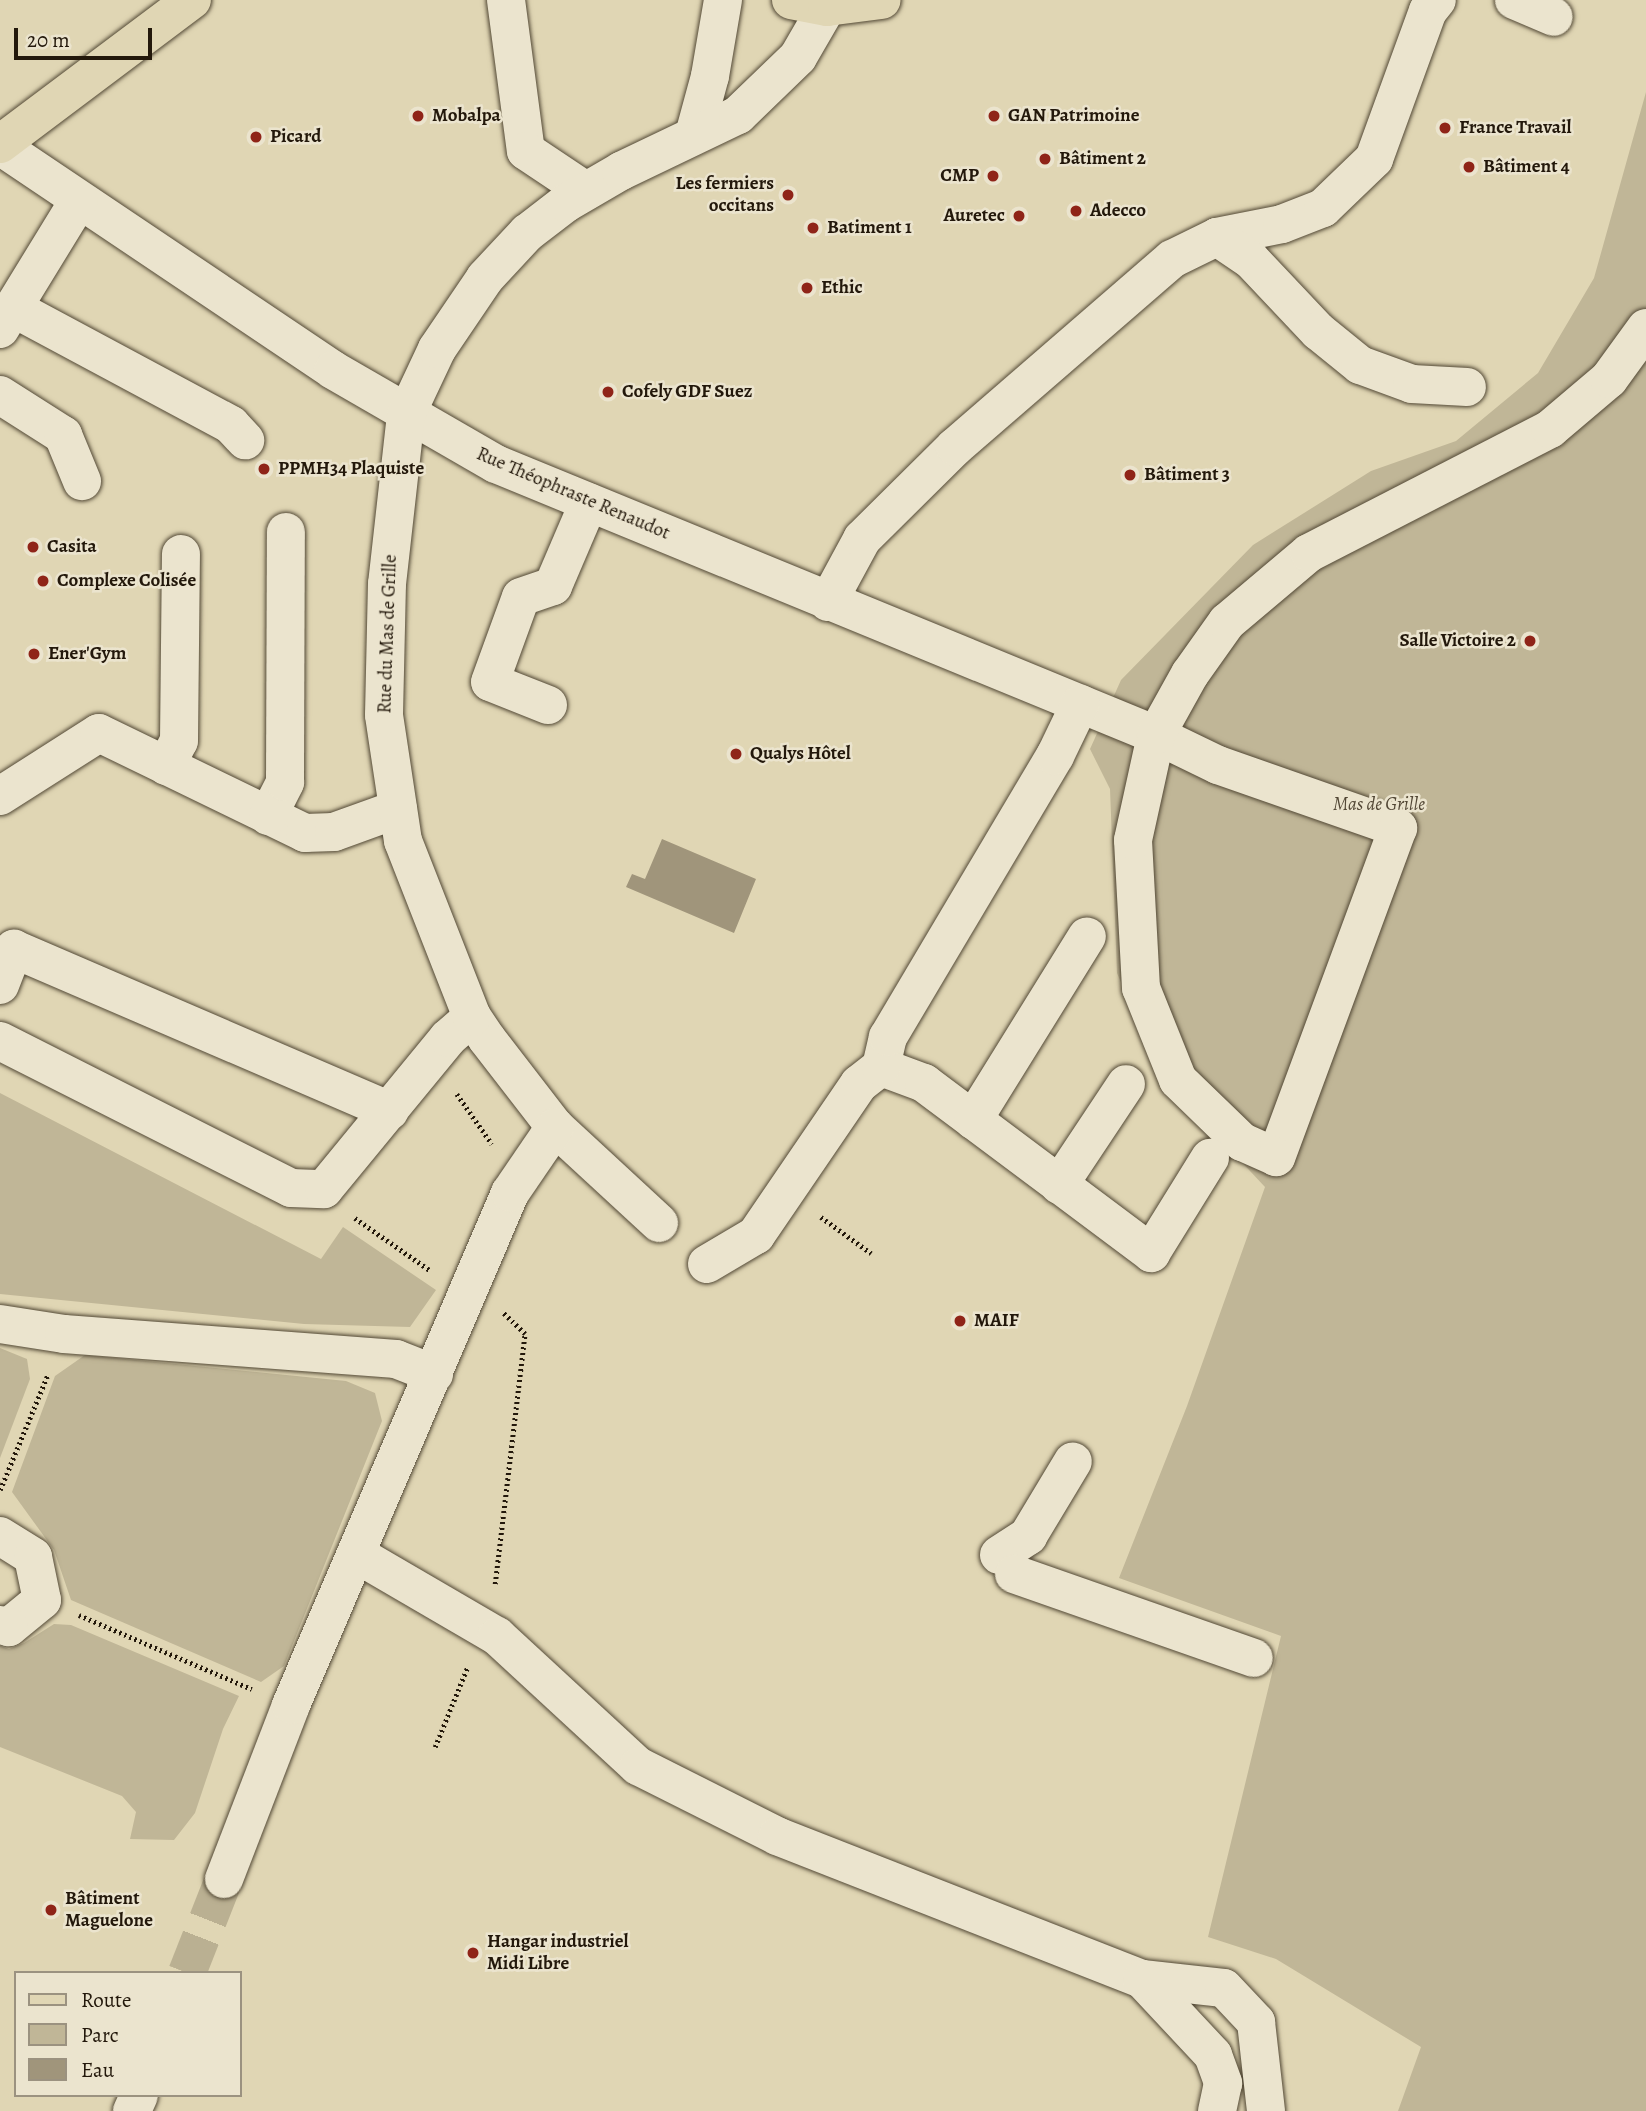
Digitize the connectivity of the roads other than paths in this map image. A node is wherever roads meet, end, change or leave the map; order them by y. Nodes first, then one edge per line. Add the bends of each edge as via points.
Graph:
1 (192, 0) edge
2 (506, 0) edge
3 (723, 0) edge
4 (882, 0) edge
5 (1437, 0) edge
6 (1514, 0) edge
7 (809, 4) edge
8 (1554, 17) dead end
9 (694, 135) junction
10 (0, 145) edge
11 (586, 191) junction
12 (79, 200) junction
13 (1217, 237) junction
14 (7, 319) edge
15 (1646, 328) edge
16 (1467, 387) dead end
17 (0, 395) edge
18 (406, 415) junction
19 (245, 440) dead end
20 (82, 481) dead end
21 (589, 502) junction
22 (286, 532) dead end
23 (181, 554) dead end
24 (828, 602) junction
25 (1080, 704) junction
26 (548, 705) dead end
27 (1156, 734) junction
28 (166, 766) junction
29 (0, 796) edge
30 (398, 810) junction
31 (268, 816) junction
32 (1087, 936) dead end
33 (0, 985) edge
34 (460, 1028) junction
35 (0, 1041) edge
36 (881, 1067) junction
37 (1126, 1084) dead end
38 (390, 1111) junction
39 (973, 1120) junction
40 (555, 1127) junction
41 (1210, 1158) dead end
42 (1059, 1185) junction
43 (659, 1223) dead end
44 (707, 1264) dead end
45 (0, 1324) edge
46 (434, 1374) junction
47 (1073, 1461) dead end
48 (0, 1536) edge
49 (356, 1554) junction
50 (0, 1625) edge
51 (1254, 1658) dead end
52 (224, 1879) tunnel mouth
53 (1142, 1979) junction
54 (1217, 2111) edge
55 (1266, 2111) edge

1 - 10 main road
2 - 11 street via 526,151
3 - 9 street
4 - 7 main road
5 - 13 street via 1428,11 1374,159 1322,208 1282,224
6 - 8 street
7 - 9 street, Rue du Mas de Grille via 798,57 738,115
9 - 11 street, Rue du Mas de Grille
10 - 12 street, Rue Théophraste Renaudot
11 - 18 street, Rue du Mas de Grille via 527,233 485,278 437,349
12 - 14 street
12 - 18 street, Rue Théophraste Renaudot
13 - 16 street via 1251,260 1318,331 1360,365 1412,384
13 - 24 street via 1172,259 955,447 862,539
14 - 19 street via 231,425
15 - 27 street via 1609,379 1550,429 1309,552 1227,622
17 - 20 street via 63,435
18 - 21 street, Rue Théophraste Renaudot via 496,464
18 - 30 street, Rue du Mas de Grille via 387,584 384,689
21 - 24 street, Rue Théophraste Renaudot
21 - 26 street via 553,586 521,597 490,682
22 - 31 street via 285,782
23 - 28 street via 179,741
24 - 25 street, Rue Théophraste Renaudot
25 - 27 street, Rue Théophraste Renaudot
25 - 36 street via 1055,756 888,1037
27 - 27 street, Rue Théophraste Renaudot via 1133,840 1141,988 1178,1080 1242,1142 1276,1157 1398,828 1218,765
28 - 29 street via 99,733
28 - 31 street
30 - 31 street via 334,832 305,833
30 - 34 street, Rue du Mas de Grille via 403,841
32 - 39 street
33 - 38 street via 14,949
34 - 38 street
34 - 40 street, Rue du Mas de Grille
35 - 38 street via 291,1188 324,1189
36 - 39 street via 924,1083
36 - 44 street via 859,1084 756,1235
37 - 42 street
39 - 42 street
40 - 43 street, Rue du Mas de Grille
40 - 46 street via 510,1193
41 - 42 street via 1151,1254
45 - 46 street via 64,1334 396,1359
46 - 49 street
47 - 51 street via 1007,1565
48 - 50 street via 33,1557 42,1600 9,1627
49 - 52 street
49 - 53 street via 483,1628 638,1766 777,1836
53 - 54 street via 1213,2055 1223,2082
53 - 55 street via 1224,1988 1256,2022

